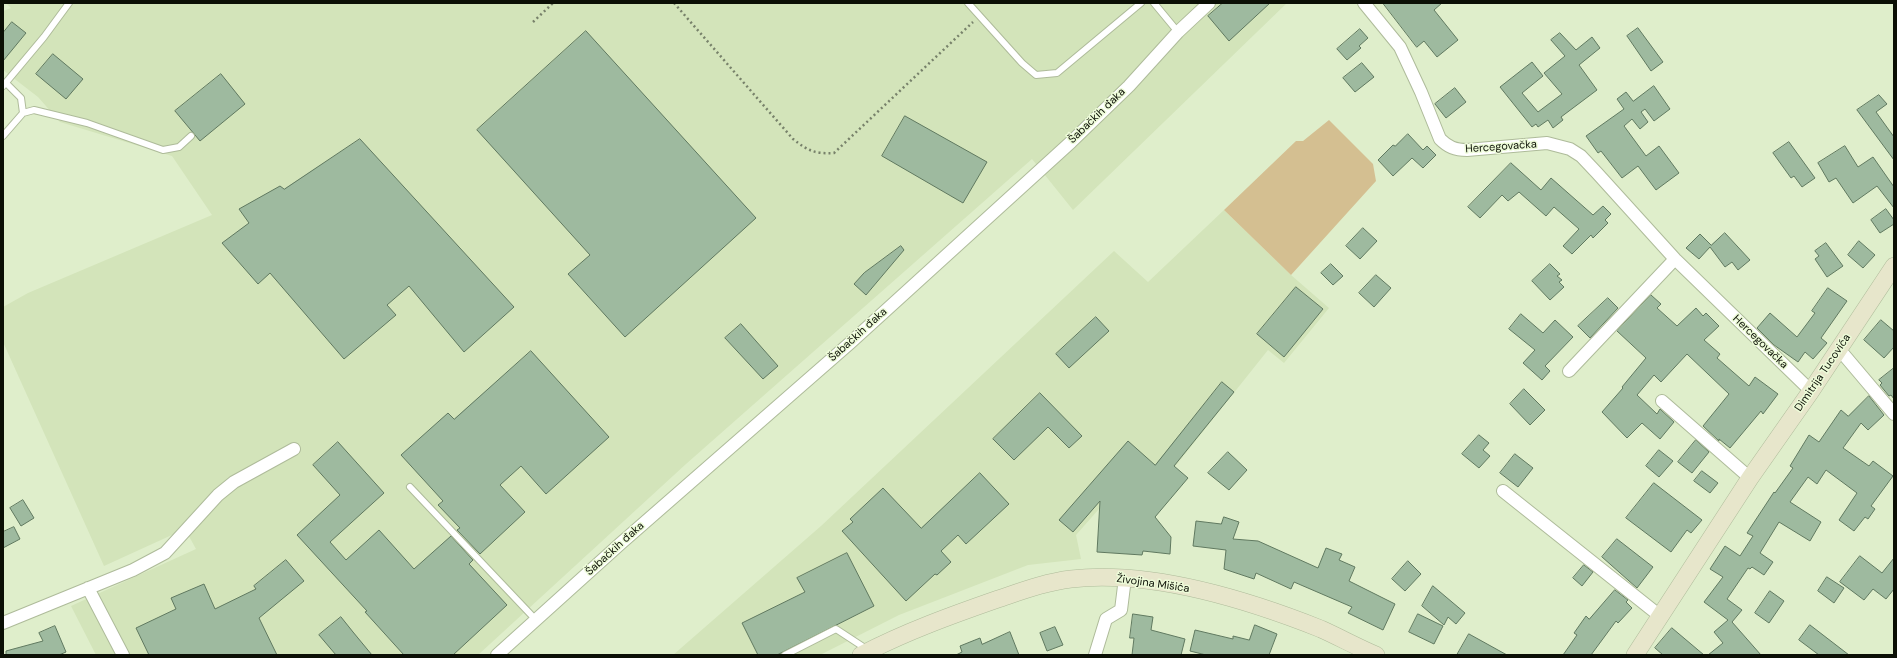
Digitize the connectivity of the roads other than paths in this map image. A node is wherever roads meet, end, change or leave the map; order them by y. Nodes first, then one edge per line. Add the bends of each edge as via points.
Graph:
1 (69, 3) edge
2 (968, 3) edge
3 (1141, 3) edge
4 (1154, 3) edge
5 (1209, 3) edge
6 (1364, 3) edge
7 (1178, 32) junction
8 (4, 84) edge
9 (23, 113) junction
10 (3, 136) edge
11 (191, 136) dead end
12 (1675, 259) junction
13 (1894, 266) edge
14 (1839, 349) junction
15 (1569, 370) dead end
16 (1811, 391) junction
17 (1662, 401) dead end
18 (1893, 408) edge
19 (294, 449) dead end
20 (1750, 478) junction
21 (410, 487) dead end
22 (1503, 491) dead end
23 (1125, 578) junction
24 (88, 588) junction
25 (1660, 616) junction
26 (536, 620) junction
27 (3, 623) edge
28 (865, 653) edge
29 (123, 655) edge
30 (497, 655) edge
31 (785, 655) edge
32 (1095, 655) edge
33 (1376, 655) edge
34 (1635, 655) edge

1 - 8 lane
2 - 3 lane via 1036,75 1056,73
4 - 7 lane
5 - 7 street, Šabačkih đaka
6 - 12 street, Hercegovačka via 1400,47 1440,139 1445,144 1455,150 1548,143 1570,149 1597,173
7 - 26 street, Šabačkih đaka via 1129,86 1071,142 850,343
8 - 9 lane via 21,98
9 - 10 lane
9 - 11 lane via 34,110 87,124 163,150 179,147
12 - 15 street
12 - 16 street, Hercegovačka
13 - 14 main road, Dimitrija Tucovića
14 - 16 main road, Dimitrija Tucovića
14 - 18 street
16 - 20 main road, Dimitrija Tucovića
17 - 20 street
19 - 24 street via 234,482 218,495 165,553 133,570
20 - 25 main road, Dimitrija Tucovića
21 - 26 lane
22 - 25 street
23 - 28 main road, Živojina Mišića via 1070,579 1036,587 950,615
23 - 32 street via 1120,610 1106,619
23 - 33 main road, Živojina Mišića via 1232,599 1322,630
24 - 27 street
24 - 29 street
25 - 34 main road, Dimitrija Tucovića
26 - 30 street, Šabačkih đaka
28 - 31 lane via 836,629

